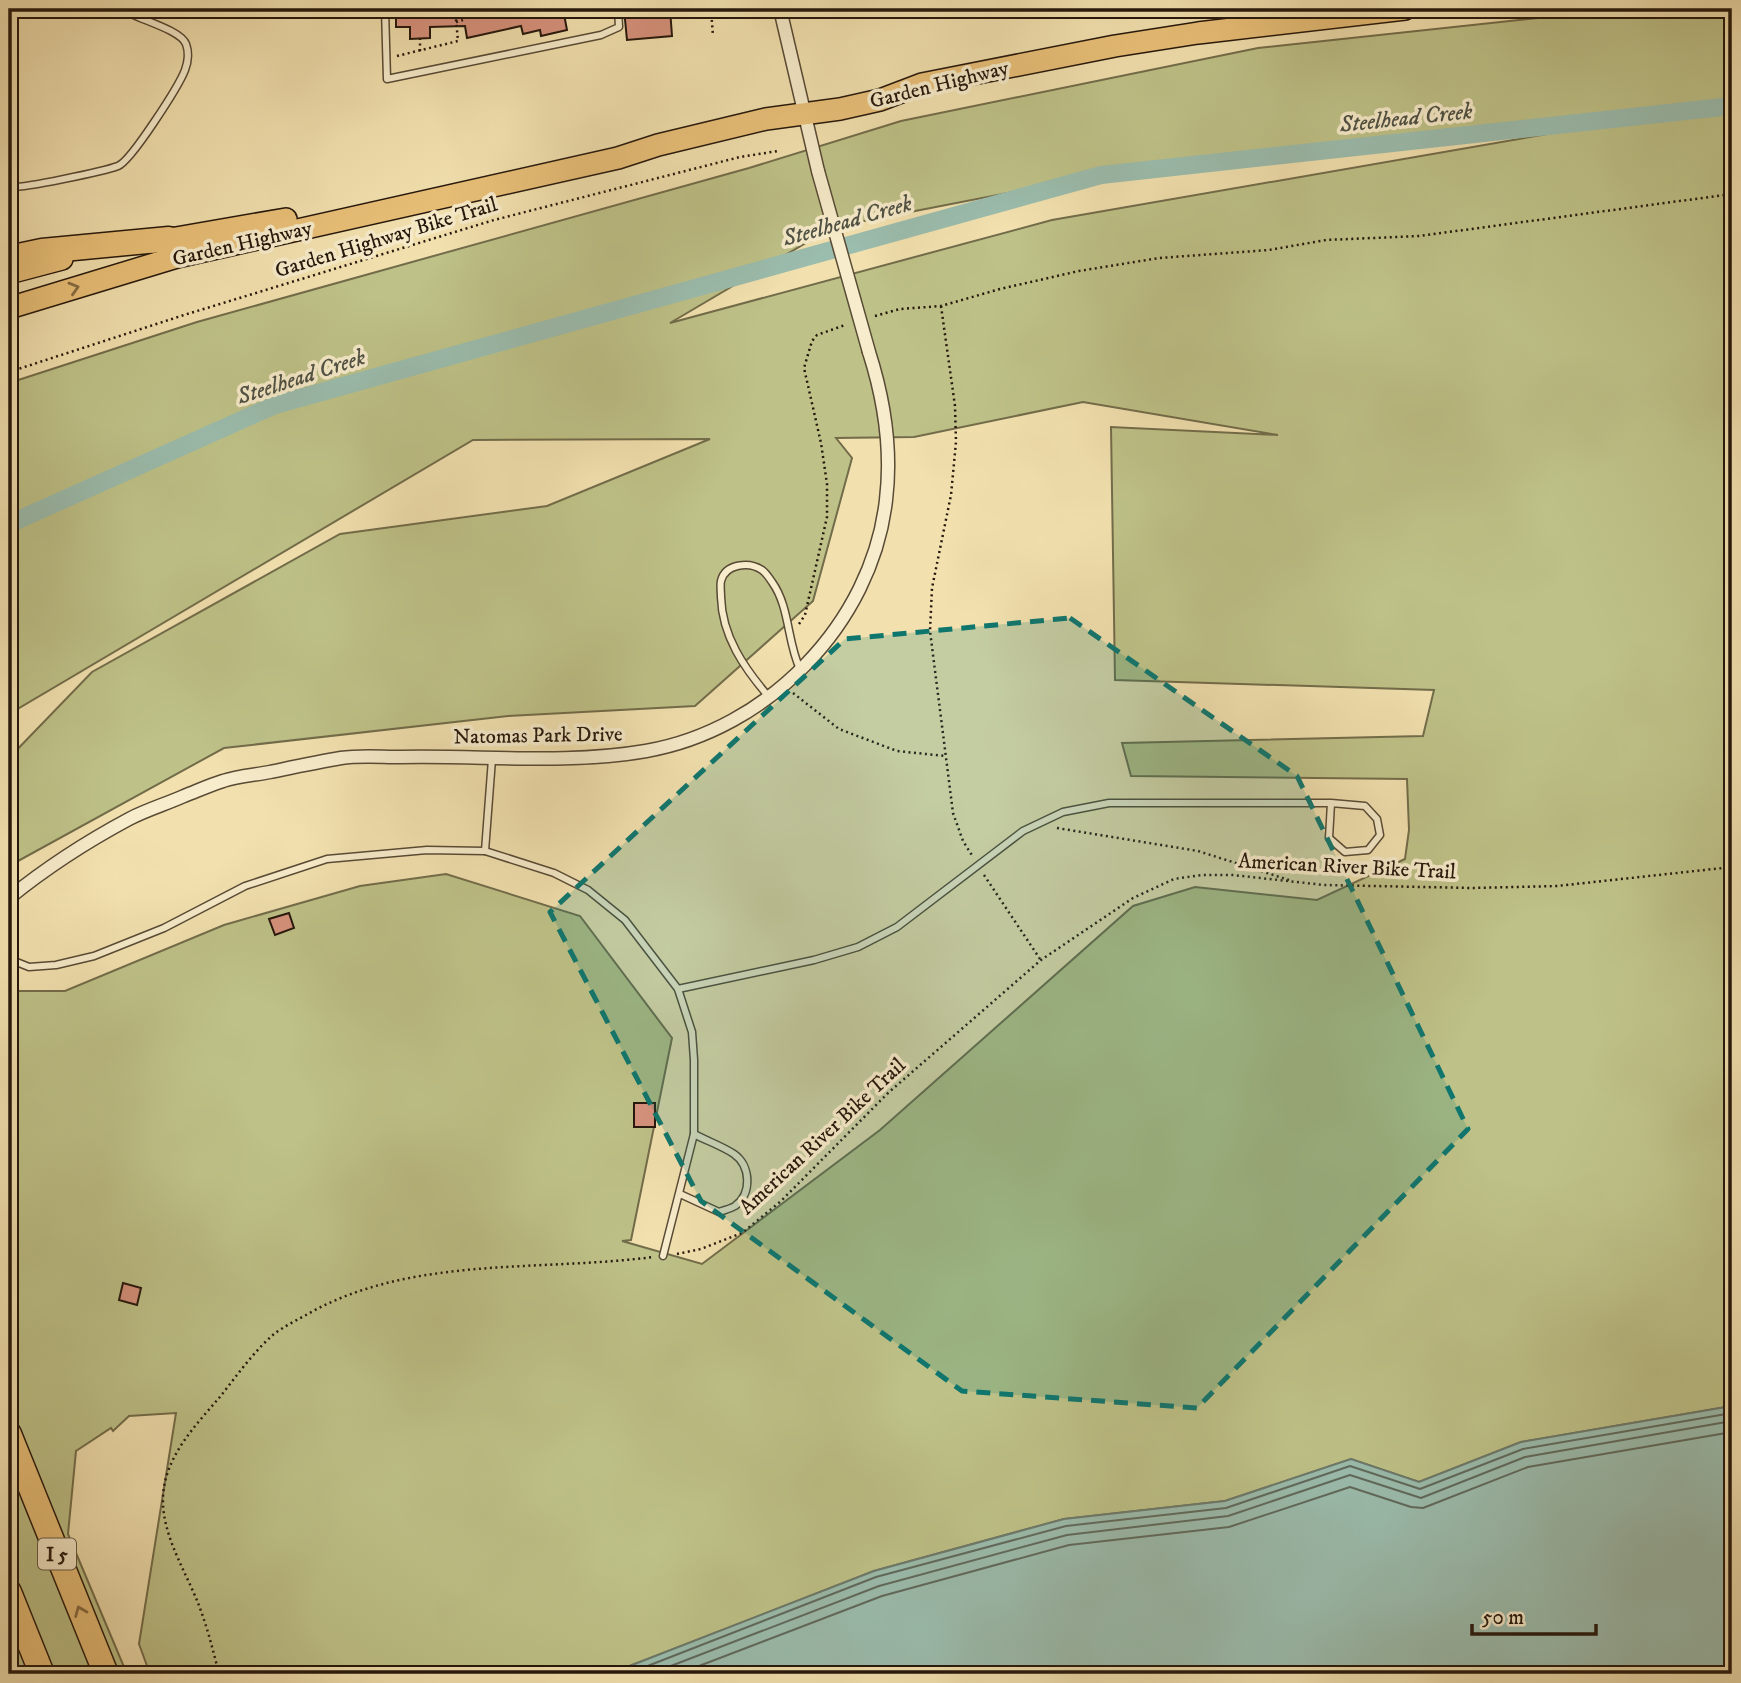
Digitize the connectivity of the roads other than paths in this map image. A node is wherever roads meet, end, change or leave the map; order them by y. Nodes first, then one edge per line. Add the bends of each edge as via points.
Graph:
1 (122, 9) edge
2 (386, 9) edge
3 (618, 9) edge
4 (780, 9) edge
5 (1405, 9) edge
6 (805, 114) junction
7 (9, 187) edge
8 (479, 189) junction
9 (169, 239) junction
10 (9, 258) edge
11 (9, 273) edge
12 (9, 308) edge
13 (801, 670) junction
14 (771, 698) junction
15 (492, 757) junction
16 (1331, 803) junction
17 (485, 851) junction
18 (9, 898) edge
19 (9, 959) edge
20 (678, 989) junction
21 (694, 1134) junction
22 (680, 1194) junction
23 (663, 1256) road end
24 (9, 1434) edge
25 (9, 1592) edge
26 (42, 1674) edge
27 (106, 1674) edge

1 - 7 lane via 186,42 184,71 141,141 121,165
2 - 3 lane via 387,79 601,35 619,27
4 - 6 street, Natomas Park Drive
5 - 6 main road, Garden Highway via 1115,46 922,84 880,100
6 - 8 main road, Garden Highway via 766,119
6 - 13 street, Natomas Park Drive, bridge via 879,384 888,463 878,540 863,581 839,625
8 - 9 main road, Garden Highway
12 -> 8 main road, Garden Highway via 177,257
9 - 10 highway
9 - 11 main road, Garden Highway
13 - 14 street, Natomas Park Drive
13 - 14 lane via 774,584 761,569 743,564 730,569 721,580 729,637 749,673
14 - 15 street, Natomas Park Drive via 732,722 647,751
15 - 17 lane
15 - 18 street, Natomas Park Drive via 343,758 223,781 131,818 46,868
16 - 16 lane via 1365,806 1377,819 1380,835 1368,850 1345,852 1329,838
16 - 20 lane via 1109,803 1063,812 1023,831 897,927 858,947
17 - 19 lane via 426,850 327,859 245,886 164,928 94,956 29,967
17 - 20 lane via 554,873 588,890 625,920
20 - 21 lane via 692,1031
21 - 22 lane
21 - 22 lane via 743,1162 748,1177 745,1195 719,1212
22 - 23 lane
27 -> 24 highway, I 5
25 - 26 highway

